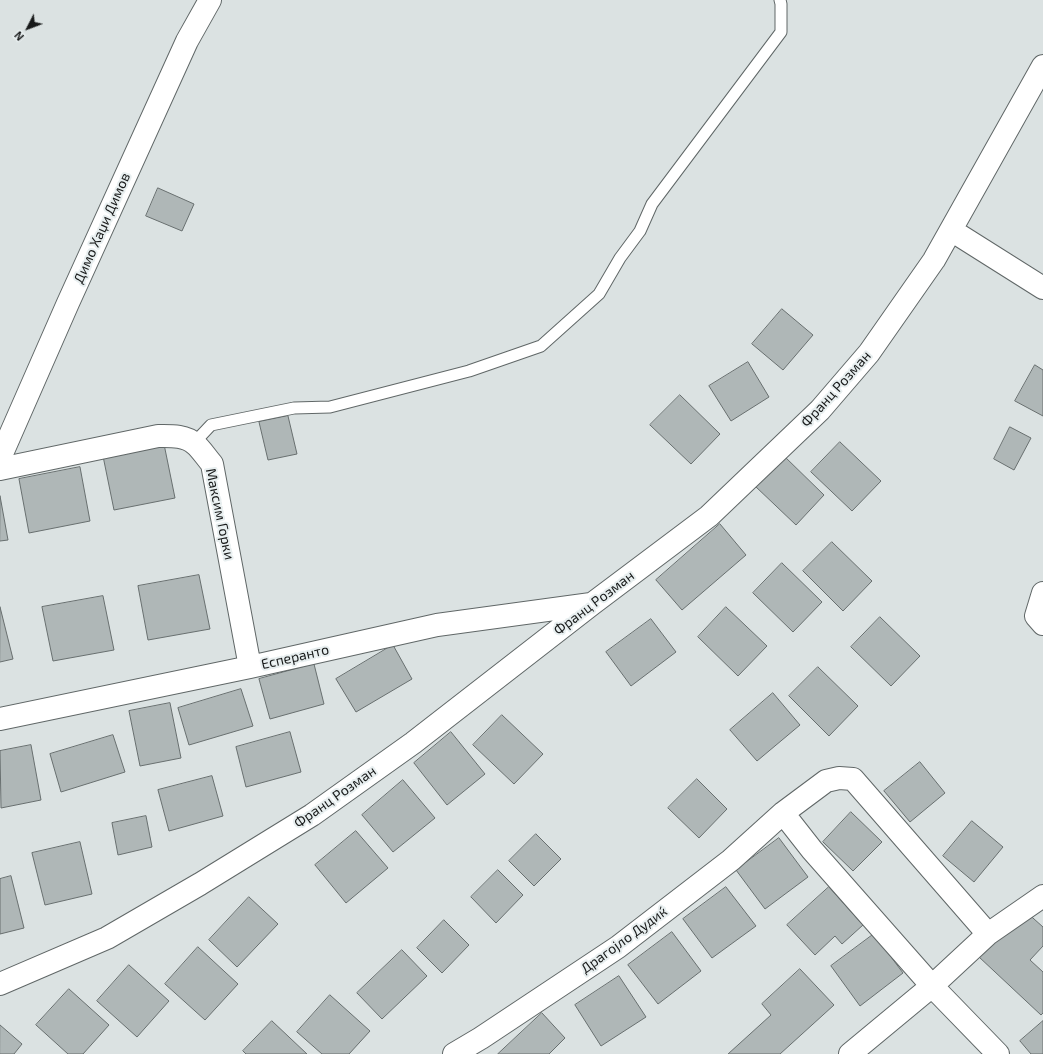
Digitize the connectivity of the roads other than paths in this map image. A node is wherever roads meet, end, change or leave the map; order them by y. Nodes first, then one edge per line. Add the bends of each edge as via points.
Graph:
1 (210, 0) edge
2 (780, 0) edge
3 (1043, 66) edge
4 (1036, 96) edge
5 (951, 230) junction
6 (1043, 288) edge
7 (194, 443) junction
8 (0, 458) edge
9 (0, 469) edge
10 (1043, 593) edge
11 (592, 604) junction
12 (1040, 620) edge
13 (250, 667) junction
14 (0, 719) edge
15 (784, 813) junction
16 (1043, 896) edge
17 (988, 934) junction
18 (0, 984) edge
19 (932, 986) junction
20 (454, 1054) edge
21 (850, 1054) edge
22 (998, 1054) edge

1 - 8 street, Димо Хаџи Димов via 187,41
2 - 7 lane via 780,32 652,204 640,231 620,258 599,294 541,346 468,371 330,407 294,408 211,425
3 - 4 street, Франц Розман
4 - 5 street, Франц Розман
5 - 6 street
5 - 11 street, Франц Розман via 934,260 870,353 820,410 709,516
7 - 9 street via 172,436 158,436
7 - 13 street, Максим Горки via 212,464
10 - 12 street
11 - 13 street, Есперанто via 437,625
11 - 18 street, Франц Розман via 413,743 312,815 107,938
13 - 14 street, Есперанто
15 - 17 street, Драгојло Дудиќ via 826,781 839,778 853,779
15 - 19 street via 812,850
15 - 20 street, Драгојло Дудиќ via 731,860 618,947
16 - 17 street
17 - 19 street
19 - 21 street
19 - 22 street

